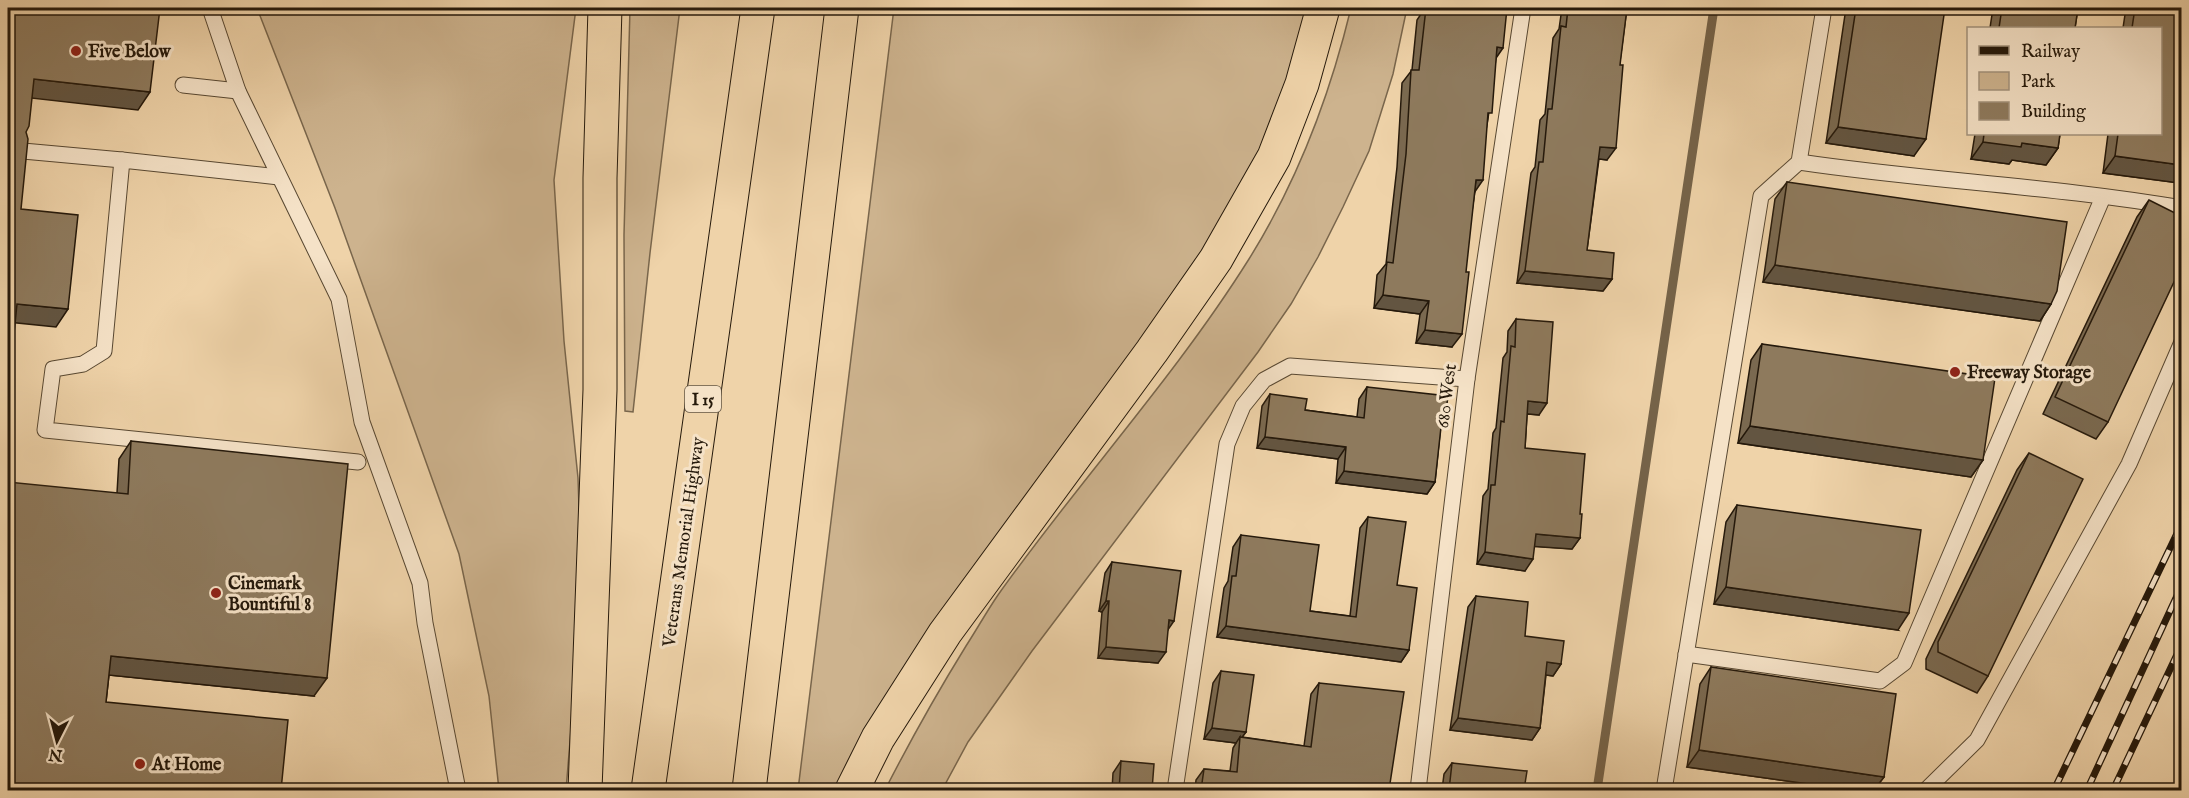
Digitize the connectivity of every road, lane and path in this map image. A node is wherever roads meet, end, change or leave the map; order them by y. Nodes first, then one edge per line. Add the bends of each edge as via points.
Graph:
1 (210, 8) edge
2 (605, 8) edge
3 (758, 8) edge
4 (842, 8) edge
5 (1323, 8) edge
6 (1523, 8) edge
7 (1824, 8) edge
8 (183, 86) dead end
9 (238, 91) junction
10 (23, 151) edge
11 (122, 160) junction
12 (1799, 162) junction
13 (279, 177) junction
14 (2103, 197) junction
15 (2181, 208) edge
16 (2181, 342) edge
17 (1467, 379) junction
18 (358, 462) dead end
19 (1686, 654) junction
20 (458, 790) edge
21 (585, 790) edge
22 (648, 790) edge
23 (749, 790) edge
24 (852, 790) edge
25 (1175, 790) edge
26 (1418, 790) edge
27 (1664, 790) edge
28 (1926, 790) edge

1 - 9 lane
2 - 21 highway via 600,390
3 - 22 highway, Veterans Memorial Highway / I 15
4 - 23 highway
5 - 24 highway via 1302,84 1274,157 1216,259 945,633 878,738
6 - 17 lane, 680 West
7 - 12 lane
8 - 9 lane
9 - 13 lane
10 - 11 lane
11 - 13 lane
11 - 18 lane via 104,351 83,364 53,369 45,430
12 - 14 lane
12 - 19 lane via 1761,196
13 - 20 lane via 339,300 362,422 420,583
14 - 15 lane
14 - 19 lane via 1904,663 1880,681
16 - 28 lane via 2129,464 1977,740
17 - 25 lane via 1290,366 1264,380 1243,406 1227,444
17 - 26 lane, 680 West
19 - 27 lane

